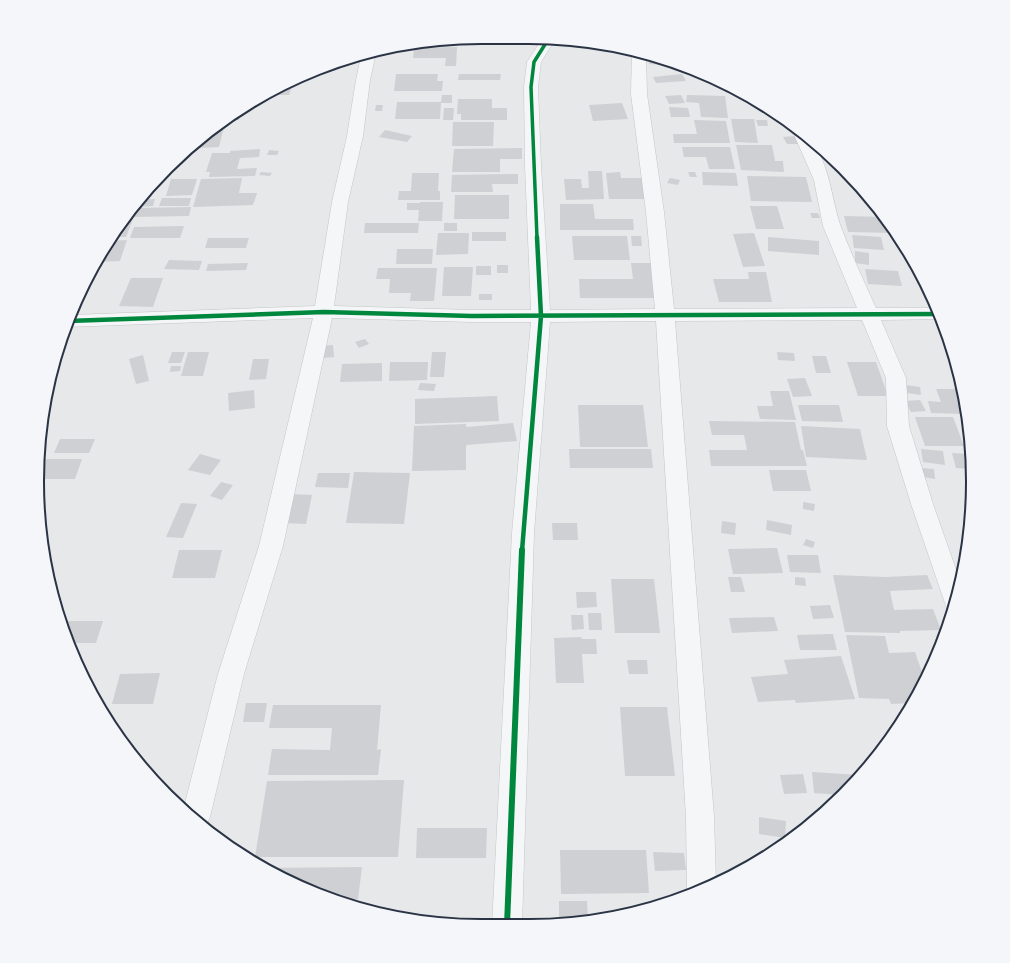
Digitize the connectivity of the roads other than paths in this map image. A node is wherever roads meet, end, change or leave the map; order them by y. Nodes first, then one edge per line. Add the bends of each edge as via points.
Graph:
1 (545, 45) edge
2 (639, 58) edge
3 (368, 59) edge
4 (806, 143) edge
5 (324, 312) junction
6 (665, 314) junction
7 (868, 314) junction
8 (933, 314) edge
9 (541, 316) junction
10 (74, 322) edge
11 (952, 591) edge
12 (197, 813) edge
13 (702, 883) edge
14 (507, 919) edge

1 - 9 street via 534,62 531,87
2 - 6 street via 639,94
3 - 5 street via 355,136 340,202
4 - 7 street via 822,180 832,226
5 - 9 street
5 - 10 street
5 - 12 street via 271,546 231,674
6 - 7 street
6 - 9 street
6 - 13 street via 700,817
7 - 8 street
7 - 11 street via 896,378 898,426
9 - 14 street via 523,533

